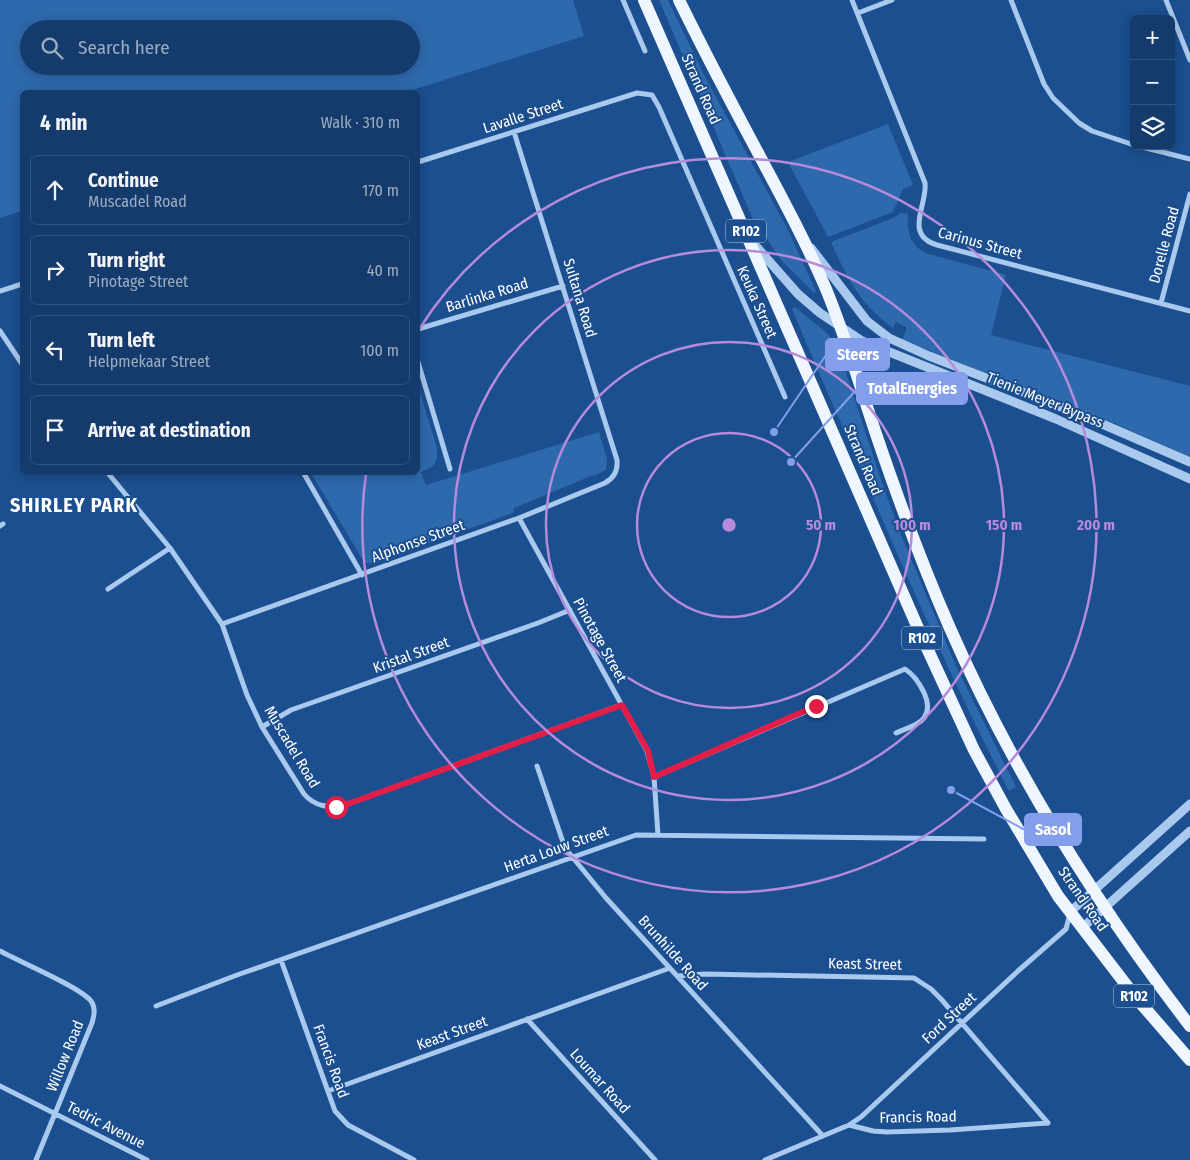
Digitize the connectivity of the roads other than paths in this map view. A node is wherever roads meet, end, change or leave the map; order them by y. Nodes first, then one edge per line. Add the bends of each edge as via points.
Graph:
1 (623, 0) edge
2 (644, 0) edge
3 (679, 0) edge
4 (852, 0) edge
5 (892, 0) edge
6 (1011, 0) edge
7 (1166, 0) edge
8 (858, 13) junction
9 (645, 51) dead end
10 (1190, 60) edge
11 (637, 93) joint
12 (514, 132) junction
13 (1130, 144) edge
14 (1154, 150) edge
15 (1190, 159) edge
16 (420, 161) edge
17 (1190, 194) edge
18 (804, 238) junction
19 (750, 240) junction
20 (20, 285) edge
21 (563, 286) junction
22 (0, 291) edge
23 (1161, 303) junction
24 (1190, 311) edge
25 (420, 328) edge
26 (841, 328) junction
27 (0, 331) edge
28 (20, 361) edge
29 (420, 369) edge
30 (785, 397) dead end
31 (1190, 462) edge
32 (450, 469) dead end
33 (616, 471) joint
34 (109, 475) edge
35 (305, 475) edge
36 (1190, 479) edge
37 (519, 518) junction
38 (170, 548) junction
39 (362, 575) junction
40 (108, 589) dead end
41 (570, 610) junction
42 (222, 624) junction
43 (622, 705) junction
44 (262, 727) junction
45 (896, 733) dead end
46 (537, 766) dead end
47 (654, 777) junction
48 (1190, 804) edge
49 (1190, 831) edge
50 (658, 835) junction
51 (984, 840) dead end
52 (572, 857) junction
53 (1093, 890) junction
54 (1104, 908) junction
55 (1070, 912) junction
56 (1082, 928) junction
57 (1066, 929) junction
58 (0, 951) edge
59 (281, 960) junction
60 (670, 968) junction
61 (678, 976) junction
62 (156, 1006) dead end
63 (527, 1019) junction
64 (962, 1023) junction
65 (1190, 1026) edge
66 (1190, 1060) edge
67 (0, 1086) edge
68 (328, 1091) junction
69 (55, 1114) junction
70 (1048, 1123) joint
71 (849, 1125) junction
72 (823, 1136) junction
73 (36, 1160) edge
74 (147, 1160) edge
75 (414, 1160) edge
76 (655, 1160) edge
77 (765, 1160) edge

1 - 9 street
2 - 19 main road, Strand Road / R102
3 - 18 main road, Strand Road / R102
4 - 8 street, Carinus Street
5 - 8 street
6 - 13 street via 1044,84 1053,98 1078,123
7 - 10 street
8 - 23 street, Carinus Street via 925,182 918,224 925,239 936,245
11 - 12 street, Lavalle Street
11 - 30 street, Keuka Street via 647,93 655,98
12 - 16 street, Lavalle Street
12 - 21 street, Sultana Road
14 - 15 street
17 - 23 street, Dorelle Road
18 - 26 main road, Strand Road / R102
18 - 31 street, Tienie Meyer Bypass via 862,315 889,338 1076,412
19 - 26 street, Tienie Meyer Bypass via 798,294
19 - 55 main road, Strand Road / R102 via 955,712 1006,810
20 - 22 street
21 - 25 street, Barlinka Road
21 - 33 street, Sultana Road via 617,460
23 - 24 street, Carinus Street
26 - 36 street, Tienie Meyer Bypass via 862,341 1056,418
26 - 53 main road, Strand Road / R102 via 881,449 948,624 1031,791
27 - 28 street
29 - 32 street
33 - 37 street, Alphonse Street via 610,480
34 - 38 street, Muscadel Road
35 - 39 street
37 - 39 street, Alphonse Street
37 - 41 street, Pinotage Street
38 - 40 street
38 - 42 street, Muscadel Road
39 - 42 street, Alphonse Street
41 - 43 street, Pinotage Street
41 - 44 street, Kristal Street via 291,710
42 - 44 street, Muscadel Road via 247,696
43 - 44 street, Muscadel Road via 336,807 309,800
43 - 47 street, Pinotage Street via 648,751
45 - 47 street via 920,722 926,713 927,704 922,690 905,669
46 - 52 street, Brunhilde Road via 565,848
47 - 50 street, Pinotage Street
48 - 53 street
49 - 54 street
50 - 51 street, Herta Louw Street
50 - 52 street, Herta Louw Street via 636,835
52 - 59 street, Herta Louw Street
52 - 60 street, Brunhilde Road
53 - 54 main road, Strand Road / R102
53 - 55 street
54 - 56 street
54 - 65 main road, Strand Road / R102
55 - 56 main road, Strand Road / R102
55 - 57 street
56 - 57 street
56 - 66 main road, Strand Road / R102
57 - 64 street, Ford Street
58 - 69 street, Willow Road via 74,988 94,1007 92,1024
59 - 62 street, Herta Louw Street
59 - 68 street, Francis Road
60 - 61 street, Brunhilde Road
60 - 63 street, Keast Street
61 - 64 street, Keast Street via 914,978 931,989
61 - 72 street, Brunhilde Road
63 - 68 street, Keast Street
63 - 76 street, Loumar Road
64 - 70 street, Keast Street
64 - 71 street, Ford Street via 875,1105
67 - 69 street, Tedric Avenue
68 - 75 street, Francis Road via 335,1111 348,1125
69 - 73 street, Willow Road
69 - 74 street, Tedric Avenue
70 - 71 street, Francis Road via 887,1132
71 - 72 street
72 - 77 street

